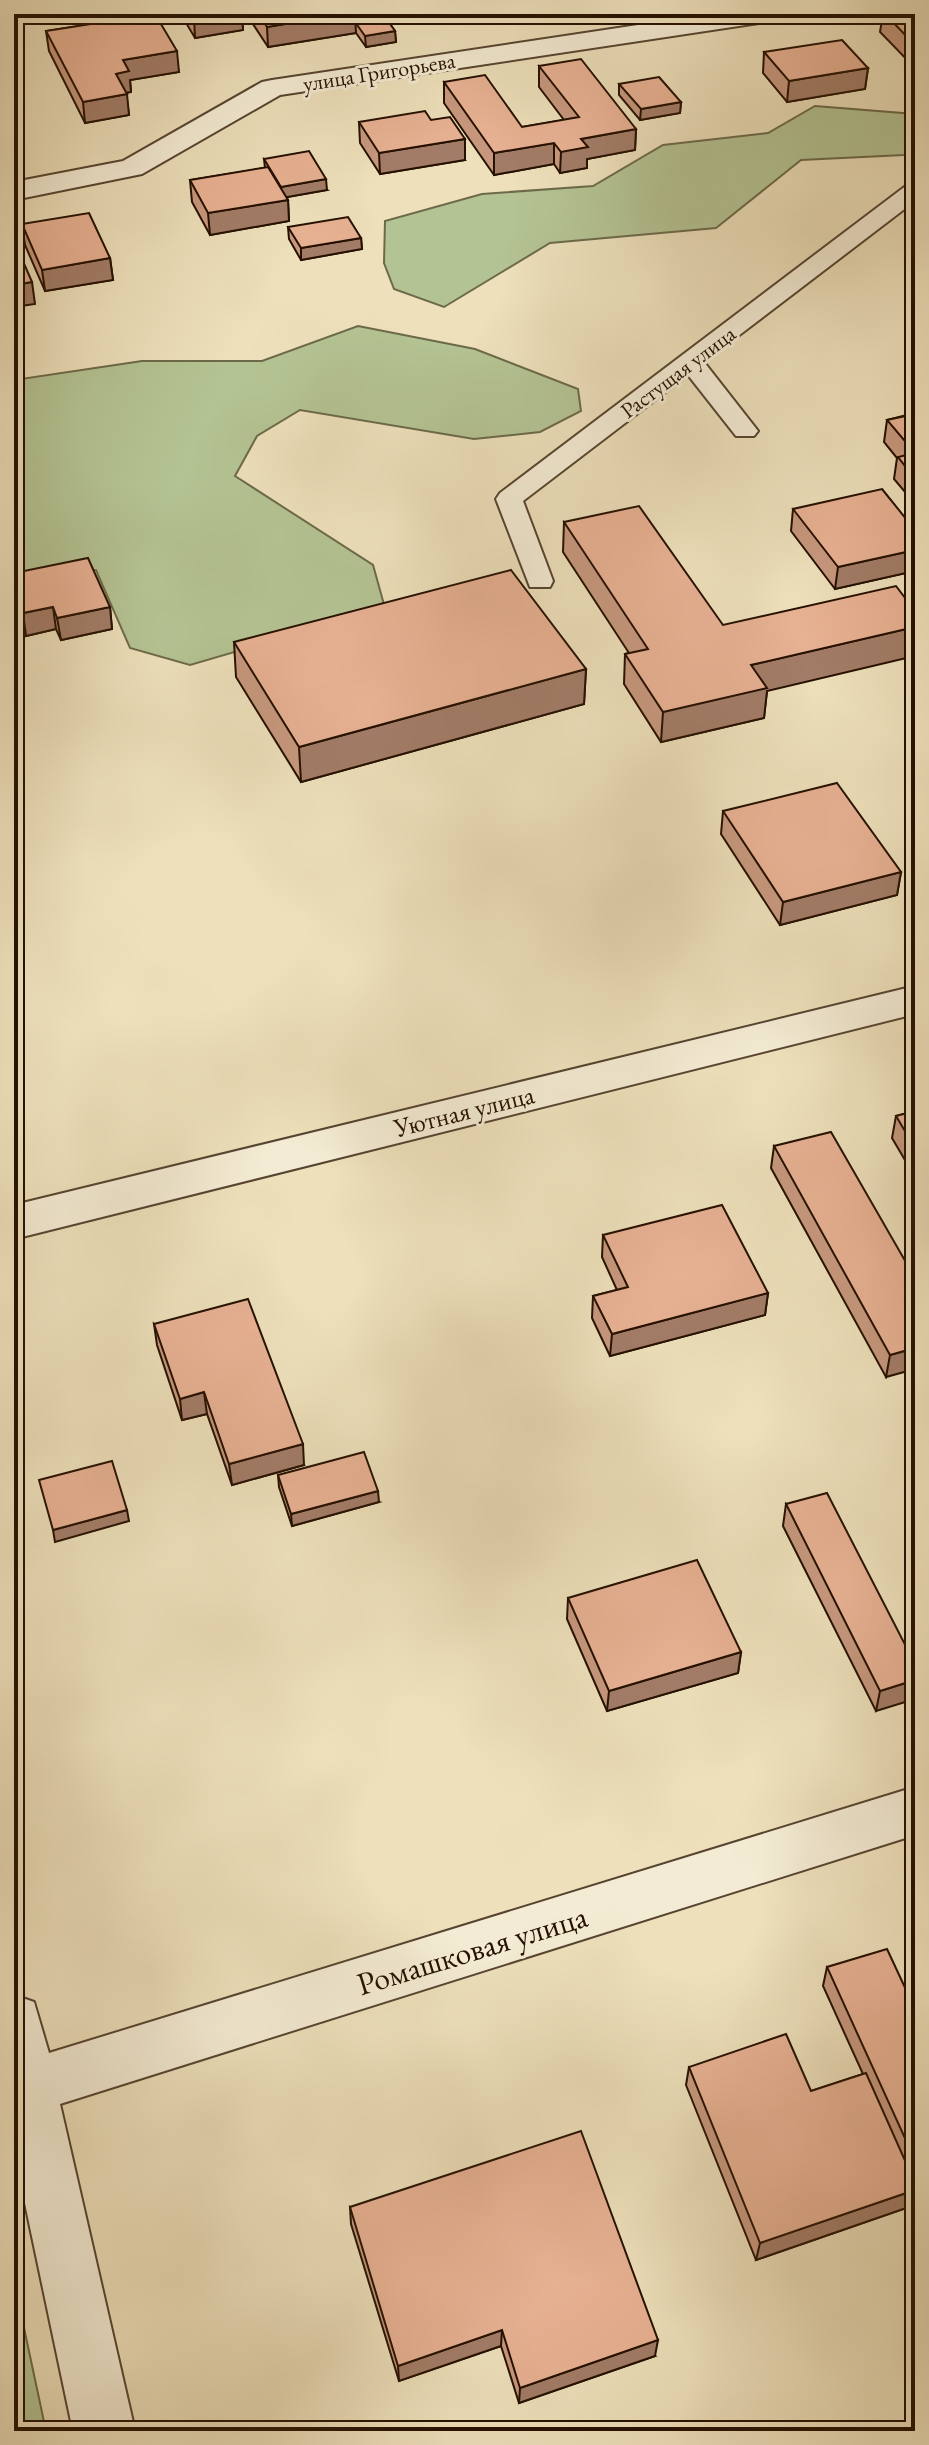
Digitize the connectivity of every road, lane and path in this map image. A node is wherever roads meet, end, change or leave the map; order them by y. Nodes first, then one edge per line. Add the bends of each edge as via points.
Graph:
1 (765, 14) edge
2 (915, 190) edge
3 (14, 191) edge
4 (690, 361) junction
5 (745, 431) dead end
6 (540, 581) dead end
7 (915, 1000) edge
8 (14, 1222) edge
9 (915, 1811) edge
10 (14, 2021) edge
11 (28, 2087) junction
12 (104, 2431) edge

1 - 3 street, улица Григорьева via 272,88 132,168
2 - 4 lane, Растущая улица
4 - 5 lane
4 - 6 lane, Растущая улица via 509,499
7 - 8 street, Уютная улица
9 - 11 street, Ромашковая улица
10 - 11 street
11 - 12 street

